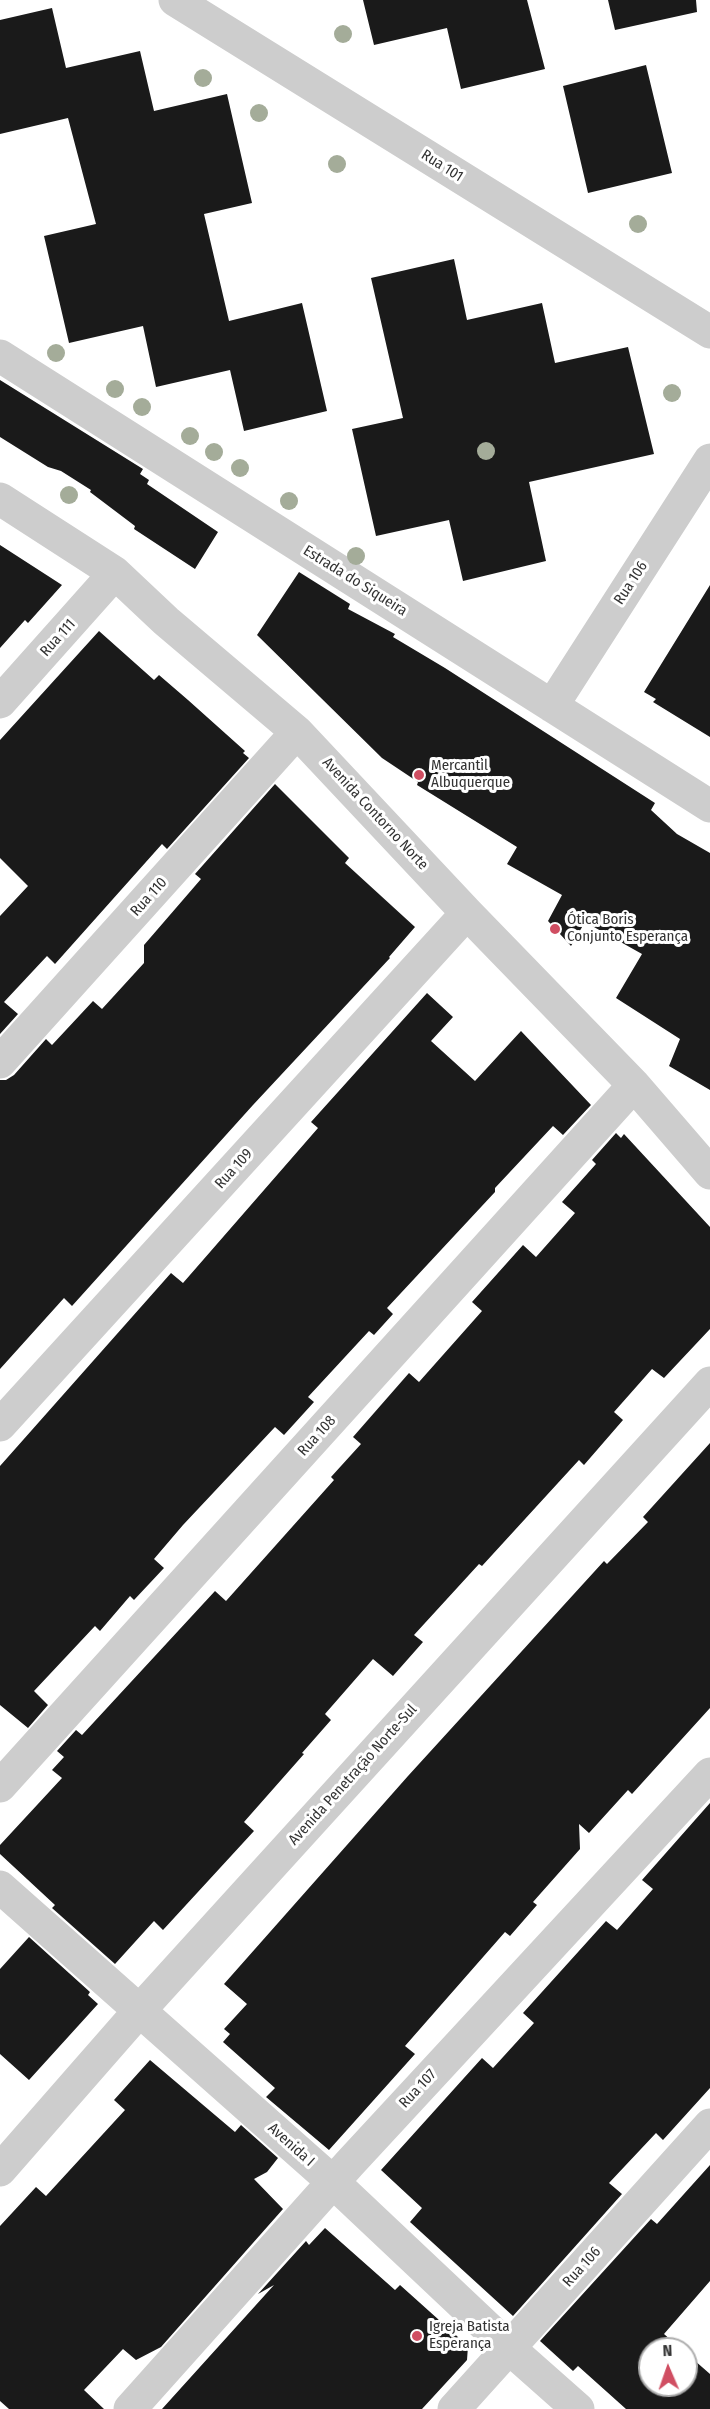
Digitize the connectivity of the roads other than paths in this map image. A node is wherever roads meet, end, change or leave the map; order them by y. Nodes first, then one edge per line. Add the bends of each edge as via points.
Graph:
1 (175, 0) edge
2 (710, 332) edge
3 (0, 356) edge
4 (710, 460) edge
5 (0, 499) edge
6 (116, 573) junction
7 (0, 702) edge
8 (552, 706) junction
9 (297, 732) junction
10 (710, 806) edge
11 (467, 913) junction
12 (0, 1062) edge
13 (634, 1085) junction
14 (710, 1173) edge
15 (710, 1383) edge
16 (0, 1425) edge
17 (710, 1774) edge
18 (0, 1786) edge
19 (0, 1887) edge
20 (140, 2010) junction
21 (710, 2125) edge
22 (0, 2170) edge
23 (333, 2182) junction
24 (509, 2348) junction
25 (130, 2409) edge
26 (453, 2409) edge
27 (578, 2409) edge

1 - 2 street, Rua 101
3 - 8 street, Estrada do Siqueira
4 - 8 street, Rua 106
5 - 6 street, Avenida Contorno Norte
6 - 7 street, Rua 111
6 - 9 street, Avenida Contorno Norte via 166,621
8 - 10 street, Estrada do Siqueira
9 - 11 street, Avenida Contorno Norte
9 - 12 street, Rua 110
11 - 13 street, Avenida Contorno Norte
11 - 16 street, Rua 109
13 - 14 street, Avenida Contorno Norte
13 - 18 street, Rua 108
15 - 20 street, Avenida Penetração Norte-Sul
17 - 23 street, Rua 107
19 - 20 street, Avenida I
20 - 22 street, Avenida Penetração Norte-Sul
20 - 23 street, Avenida I
21 - 24 street, Rua 106
23 - 24 street, Avenida I
23 - 25 street, Rua 107
24 - 26 street, Rua 106
24 - 27 street, Avenida I

